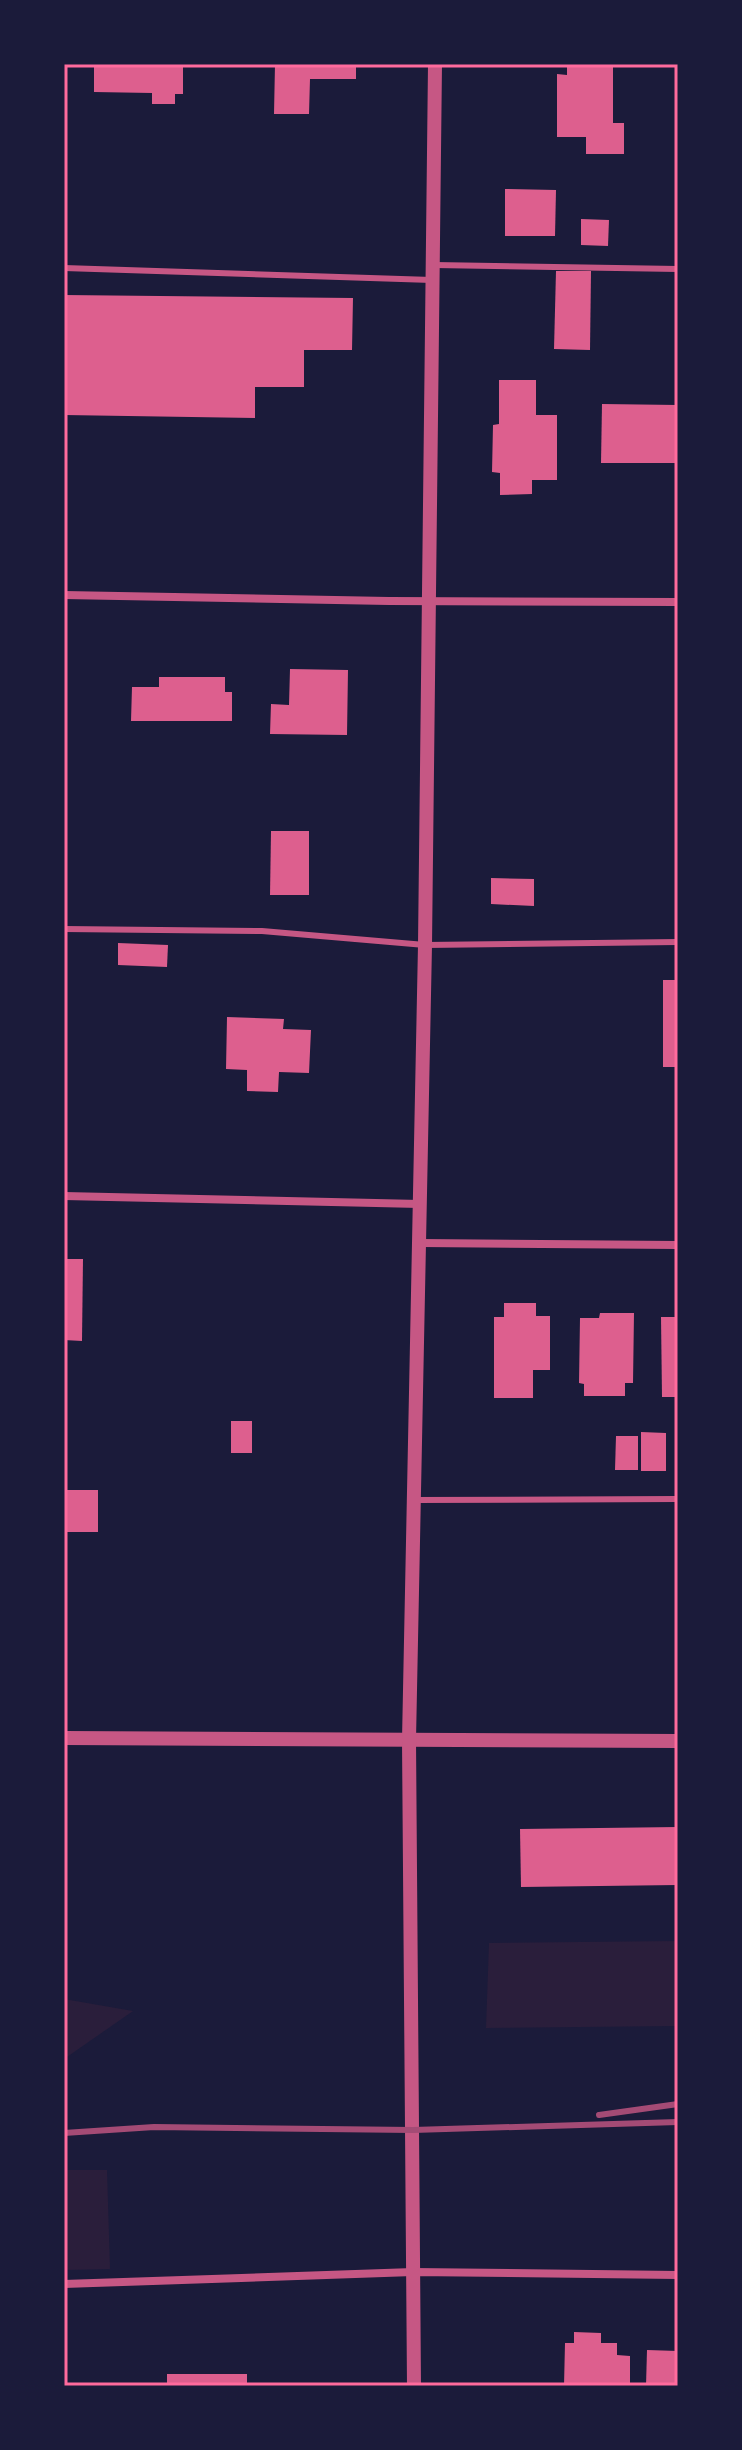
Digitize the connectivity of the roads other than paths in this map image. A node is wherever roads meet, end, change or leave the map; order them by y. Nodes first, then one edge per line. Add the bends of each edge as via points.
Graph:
1 (435, 64) edge
2 (64, 268) edge
3 (678, 269) edge
4 (434, 272) junction
5 (64, 595) edge
6 (430, 601) junction
7 (678, 602) edge
8 (64, 929) edge
9 (678, 942) edge
10 (425, 945) junction
11 (64, 1196) edge
12 (420, 1204) junction
13 (421, 1243) junction
14 (678, 1245) edge
15 (678, 1499) edge
16 (413, 1500) junction
17 (64, 1738) edge
18 (409, 1740) junction
19 (678, 1741) edge
20 (413, 2272) junction
21 (678, 2275) edge
22 (64, 2284) edge
23 (414, 2386) edge

1 - 4 street
2 - 4 lane
3 - 4 lane
4 - 6 street
5 - 6 street
6 - 7 street
6 - 10 street
8 - 10 lane via 262,931
9 - 10 lane
10 - 12 street
11 - 12 street
12 - 13 street
13 - 14 street
13 - 16 street
15 - 16 lane
16 - 18 street
17 - 18 street
18 - 19 street
18 - 20 street
20 - 21 street
20 - 22 street
20 - 23 street

